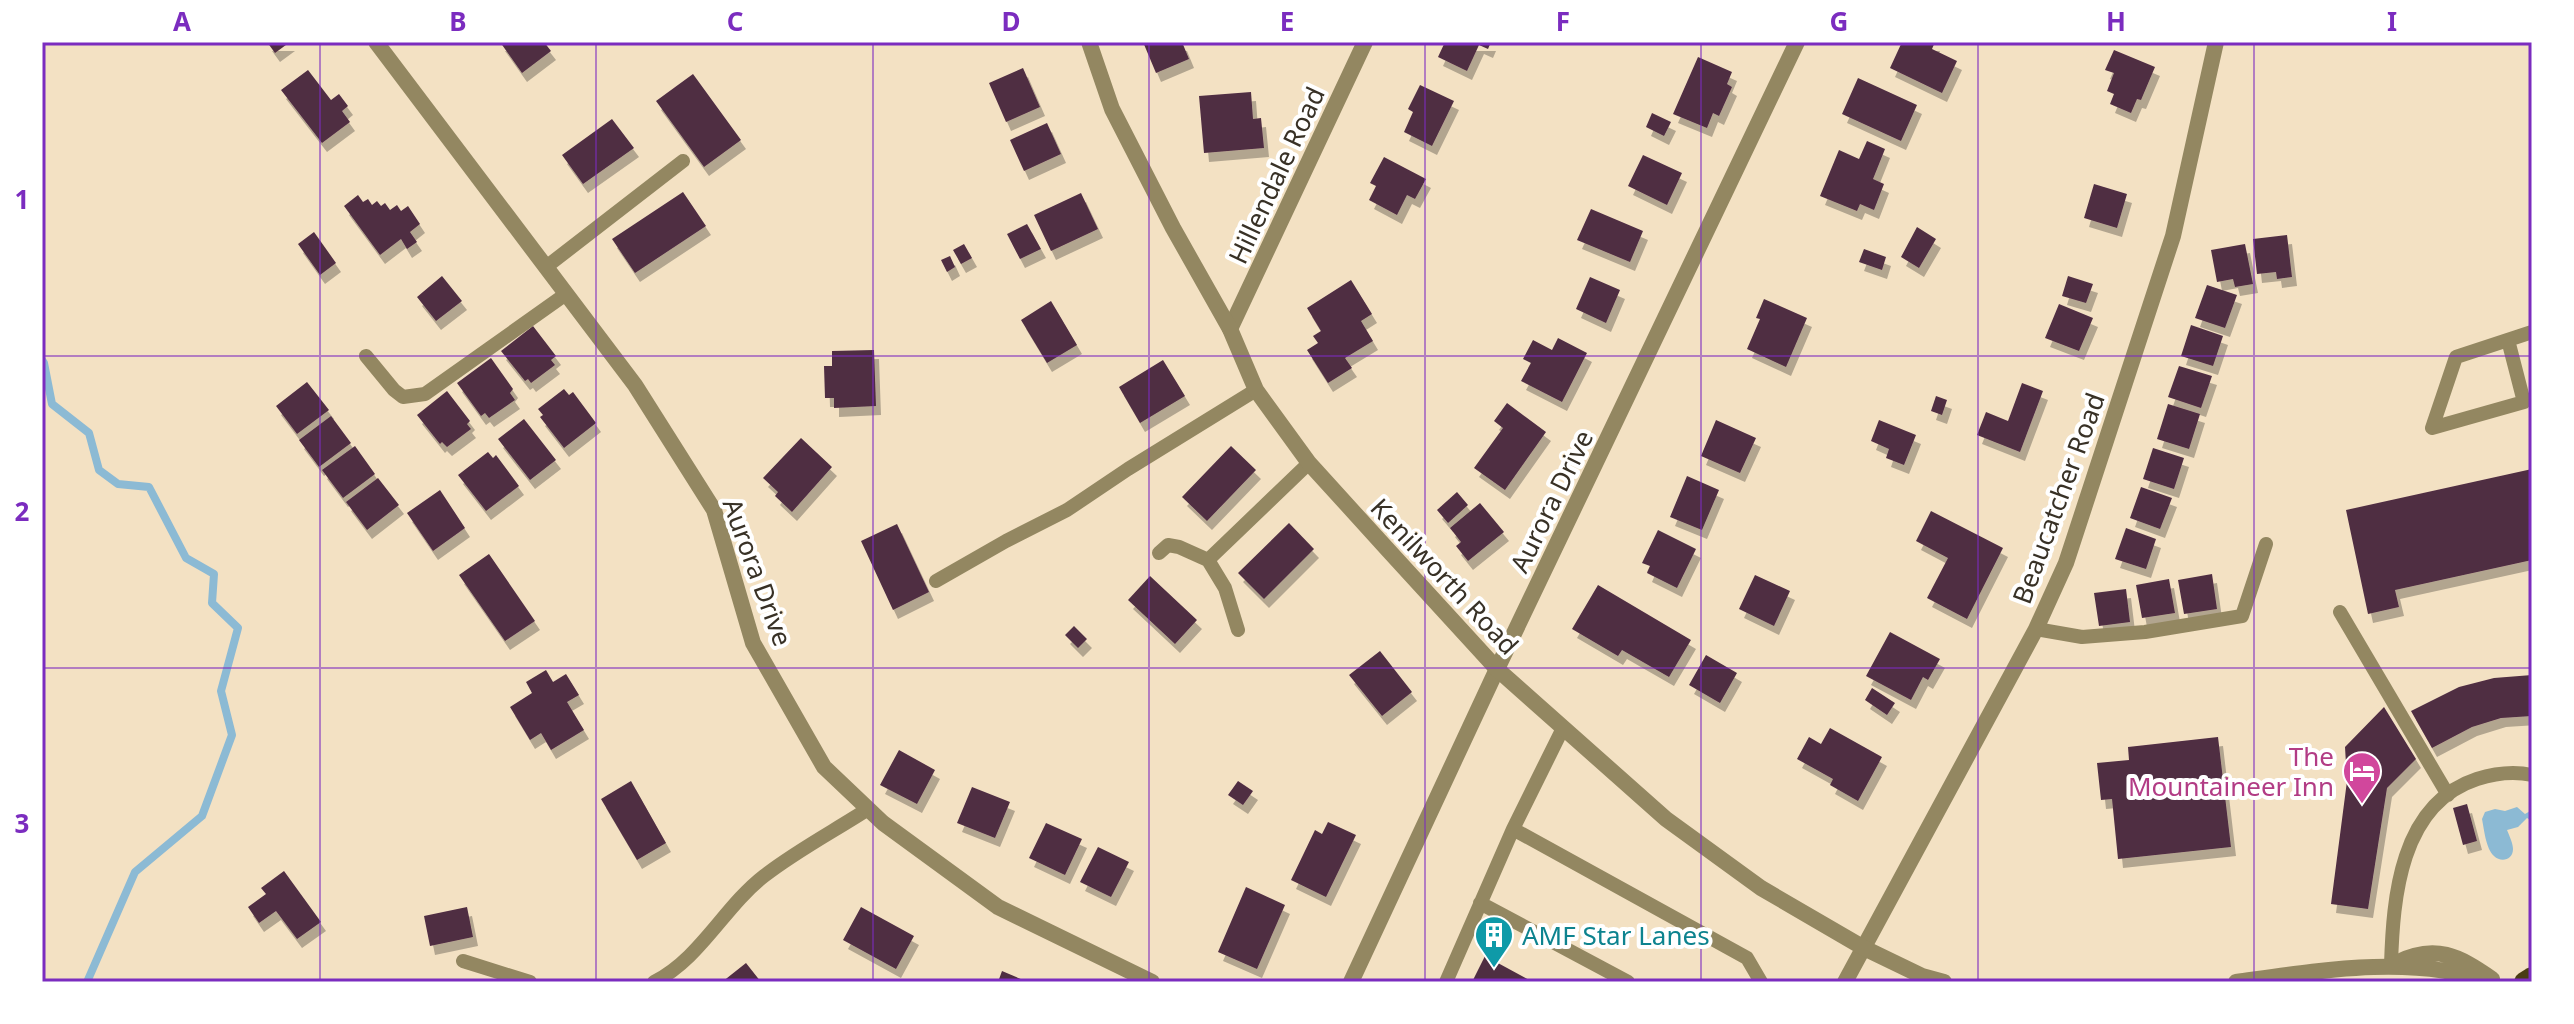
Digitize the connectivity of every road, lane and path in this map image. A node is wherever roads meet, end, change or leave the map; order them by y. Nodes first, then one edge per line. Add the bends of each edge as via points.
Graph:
1 (376, 42) edge
2 (1089, 42) edge
3 (1365, 42) edge
4 (1797, 42) edge
5 (2216, 42) edge
6 (683, 161) dead end
7 (546, 267) junction
8 (566, 294) junction
9 (1230, 329) junction
10 (2532, 332) edge
11 (2508, 340) junction
12 (366, 356) dead end
13 (1256, 390) junction
14 (1309, 463) junction
15 (2266, 544) dead end
16 (1159, 553) dead end
17 (1208, 560) junction
18 (936, 581) dead end
19 (2340, 612) dead end
20 (2036, 629) junction
21 (1238, 630) dead end
22 (1497, 669) junction
23 (1563, 728) junction
24 (2532, 775) edge
25 (2448, 795) junction
26 (868, 809) junction
27 (1513, 829) junction
28 (1480, 903) junction
29 (1864, 948) junction
30 (463, 961) dead end
31 (2391, 965) junction
32 (2532, 977) edge
33 (530, 982) edge
34 (654, 982) edge
35 (1152, 982) edge
36 (1351, 982) edge
37 (1446, 982) edge
38 (1628, 982) edge
39 (1761, 982) edge
40 (1845, 982) edge
41 (1944, 982) edge
42 (2236, 982) edge
43 (2490, 982) edge
44 (2496, 982) edge
45 (2524, 982) edge

1 - 7 street, Aurora Drive
2 - 9 street, Kenilworth Road via 1112,109
3 - 9 street, Hillendale Road
4 - 22 street, Aurora Drive
5 - 20 street, Beaucatcher Road via 2173,236 2066,563
6 - 7 lane
7 - 8 street, Aurora Drive
8 - 12 lane via 425,394 403,397
8 - 26 street, Aurora Drive via 635,385 714,510 753,643 824,767
9 - 13 street, Kenilworth Road
10 - 11 lane
11 - 11 lane via 2456,357 2432,428 2524,402
13 - 14 street, Kenilworth Road
13 - 18 lane via 1067,510
14 - 17 lane
14 - 22 street, Kenilworth Road
15 - 20 lane via 2242,616 2082,637
16 - 17 lane via 1168,545
17 - 21 lane via 1225,588
19 - 25 lane
20 - 29 street, Beaucatcher Road
22 - 23 street, Kenilworth Road
22 - 36 street, Aurora Drive
23 - 27 lane
23 - 29 street, Kenilworth Road via 1678,828 1761,888
24 - 25 lane via 2491,775
25 - 31 lane via 2422,822 2405,855
26 - 34 lane via 764,876 681,964
26 - 35 street, Aurora Drive via 998,907
27 - 28 lane
27 - 39 lane via 1747,958
28 - 37 lane
28 - 38 lane
29 - 40 street, Beaucatcher Road
29 - 41 street, Kenilworth Road
30 - 33 lane
31 - 42 street
31 - 43 street
31 - 44 street via 2426,953 2448,954
32 - 45 main road

